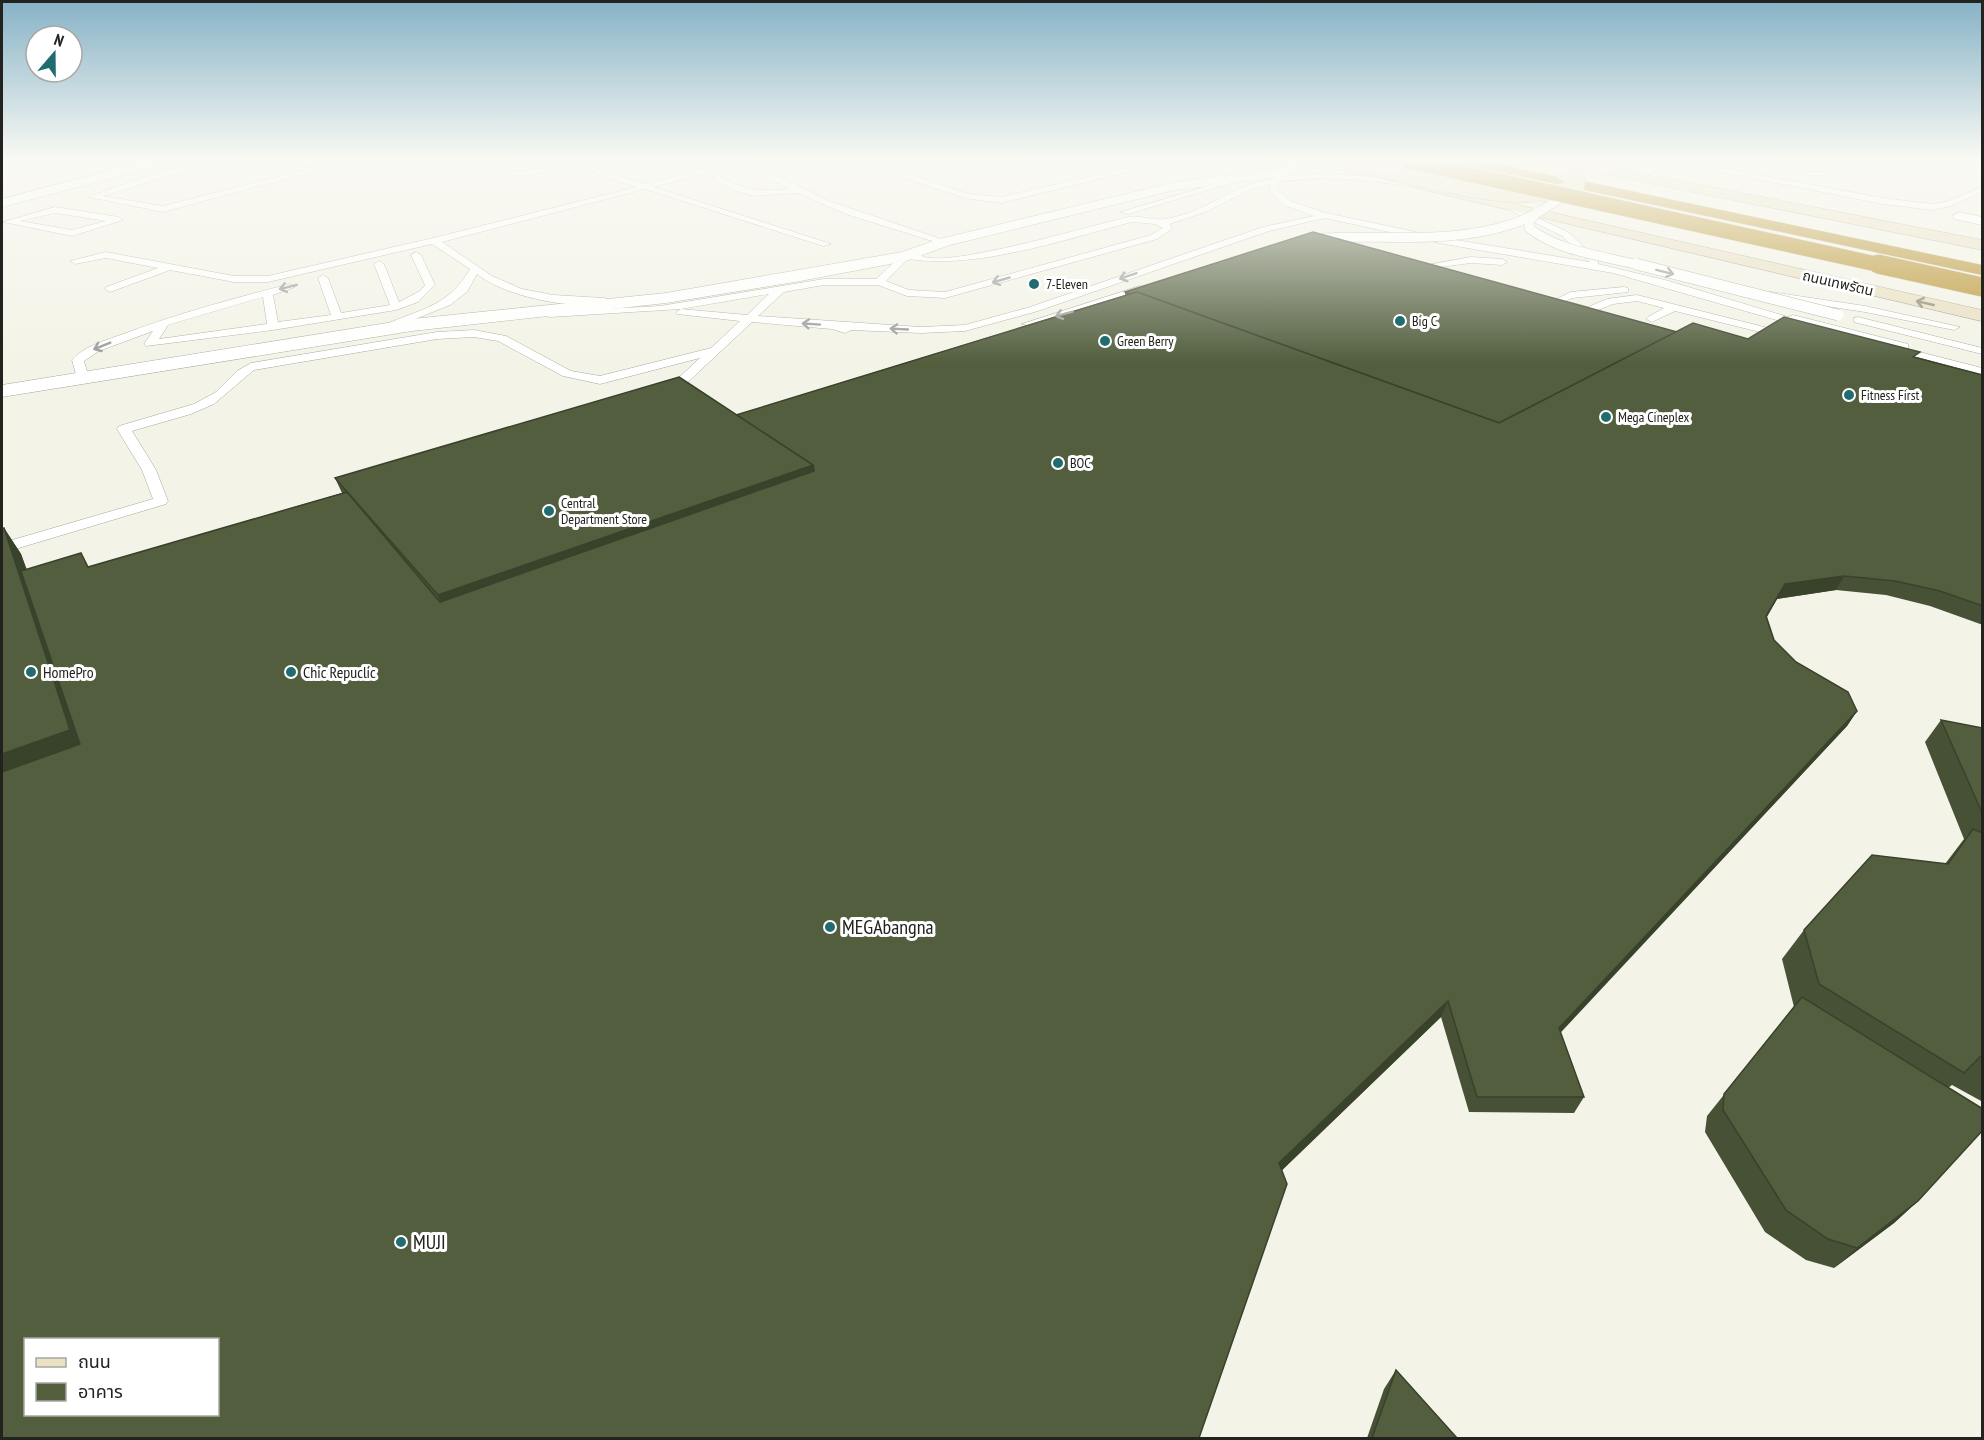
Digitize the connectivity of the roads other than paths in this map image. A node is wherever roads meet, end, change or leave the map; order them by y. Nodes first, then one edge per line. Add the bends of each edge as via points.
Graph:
1 (44, 228) edge
2 (89, 228) edge
3 (484, 228) edge
4 (777, 228) edge
5 (900, 228) edge
6 (1002, 228) edge
7 (1094, 228) edge
8 (1168, 228) edge
9 (1270, 228) edge
10 (1382, 228) edge
11 (1497, 228) edge
12 (1529, 228) edge
13 (1552, 228) edge
14 (1589, 228) edge
15 (1600, 228) edge
16 (1704, 228) edge
17 (1710, 228) edge
18 (1765, 228) edge
19 (1786, 228) edge
20 (1897, 228) edge
21 (1047, 230) dead end
22 (1026, 234) dead end
23 (1015, 236) dead end
24 (1298, 240) edge
25 (435, 241) junction
26 (945, 242) junction
27 (826, 244) dead end
28 (1983, 245) edge
29 (447, 248) junction
30 (416, 255) junction
31 (906, 256) junction
32 (75, 261) dead end
33 (379, 264) junction
34 (1433, 265) edge
35 (169, 267) junction
36 (475, 268) junction
37 (1550, 270) dead end
38 (1611, 270) junction
39 (1983, 270) edge
40 (1983, 275) edge
41 (323, 278) junction
42 (1605, 281) dead end
43 (789, 282) junction
44 (879, 282) junction
45 (1145, 287) edge
46 (110, 289) dead end
47 (1983, 289) edge
48 (1658, 291) junction
49 (267, 292) junction
50 (1712, 299) junction
51 (639, 306) junction
52 (396, 307) junction
53 (1674, 307) junction
54 (1589, 311) junction
55 (1610, 316) edge
56 (1983, 316) edge
57 (338, 317) junction
58 (748, 320) junction
59 (215, 321) junction
60 (164, 322) junction
61 (832, 326) junction
62 (273, 327) junction
63 (1954, 327) junction
64 (380, 330) junction
65 (1662, 330) edge
66 (1983, 334) edge
67 (1800, 339) edge
68 (713, 351) junction
69 (1983, 351) edge
70 (1983, 366) edge
71 (1983, 372) edge
72 (83, 378) junction
73 (2, 391) edge
74 (676, 402) edge
75 (2, 548) edge

1 - 2 lane via 72,233
3 - 25 lane
4 - 27 lane
5 - 26 lane
6 - 26 street
7 - 31 lane via 946,261
8 -> 44 lane via 1154,237 945,295 907,293
9 -> 61 lane via 1034,309 964,328
10 - 38 lane
11 - 24 lane, bridge
12 -> 69 lane, bridge via 1556,244
13 - 38 lane via 1565,234 1591,260
14 - 63 main road via 1663,252
56 -> 15 main road, ถนนเทพรัตน
16 - 47 highway, ถนนเทพรัตน
17 - 47 highway, bridge
18 - 40 highway, bridge
19 - 39 highway
20 - 28 main road
21 - 22 lane
23 - 31 lane
25 - 29 lane
25 - 35 lane via 268,279 234,279
26 - 31 street
29 - 30 lane
29 - 36 lane
30 - 33 lane
30 - 52 lane via 429,288
31 - 43 street
31 - 44 lane
32 - 35 lane via 106,255
33 - 41 lane
33 - 52 lane
34 - 37 lane via 1490,260
35 - 46 lane
36 - 51 lane via 525,292
36 - 64 lane via 462,290 446,303
38 - 50 lane
41 -> 49 lane
41 - 57 lane
42 - 48 lane
43 - 44 lane
43 - 51 street
43 - 58 lane
45 -> 61 lane via 1079,310 969,338 885,338
48 - 50 lane
48 - 54 lane via 1590,292 1551,300
49 - 59 lane
49 - 62 lane
50 - 71 lane
51 - 58 lane
51 - 64 street via 479,317
52 - 57 lane
53 - 54 lane via 1623,298
53 - 65 lane via 1646,322
53 - 67 lane
54 - 55 lane
57 - 62 lane
61 -> 58 lane
58 - 68 lane
59 - 60 lane
59 - 60 lane via 150,344
59 - 62 lane
60 -> 72 lane via 85,354 78,360
63 - 66 main road
63 - 70 lane via 1755,293 1732,296 1754,308
64 - 72 street
68 - 74 lane via 667,395
68 - 75 lane via 600,380 584,380 552,368 505,340 488,335 447,334 251,367 236,376 220,395 200,406 124,429 149,470 161,501
72 - 73 street

